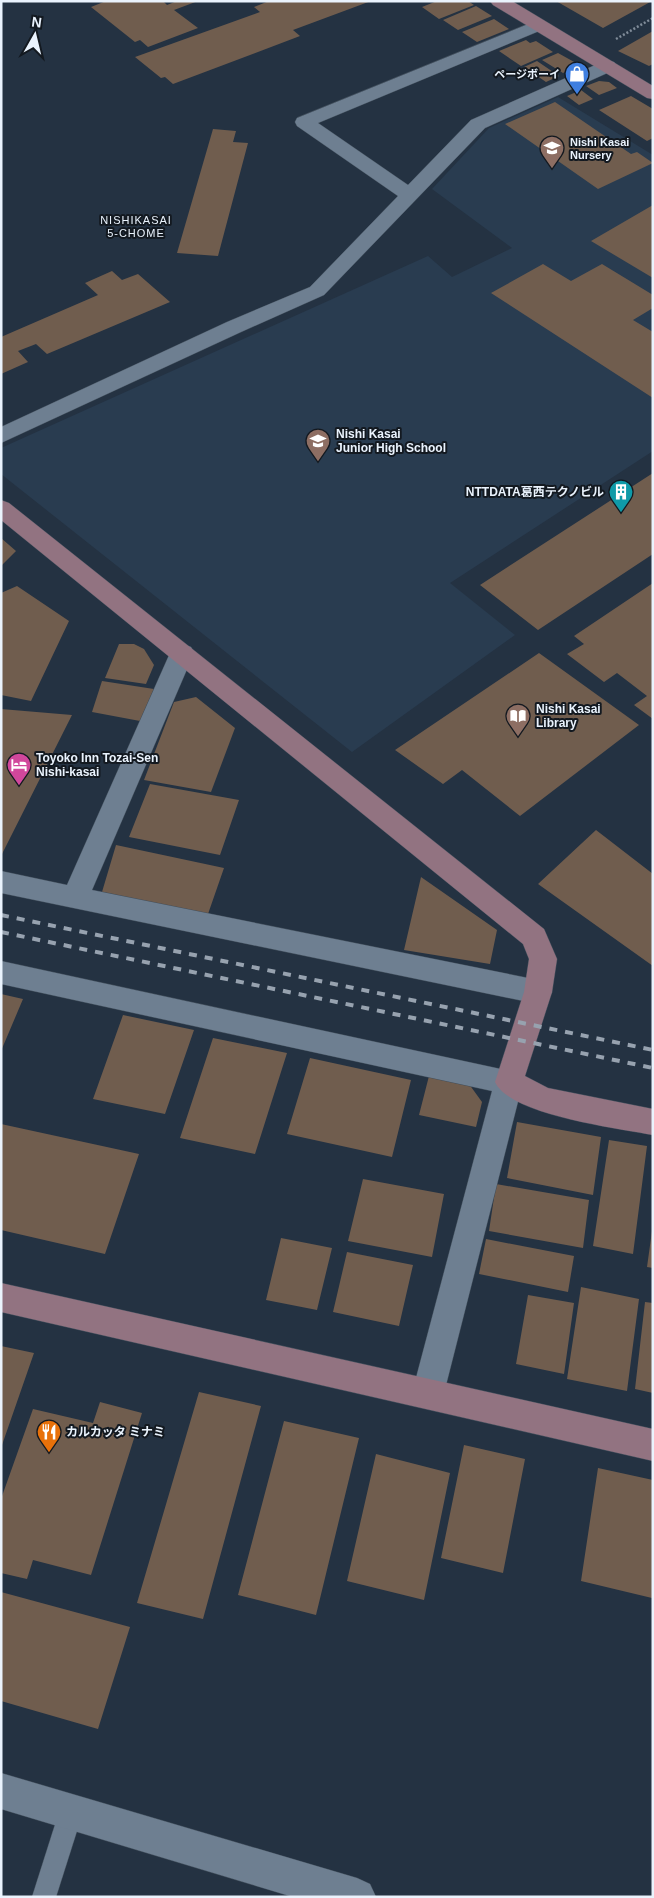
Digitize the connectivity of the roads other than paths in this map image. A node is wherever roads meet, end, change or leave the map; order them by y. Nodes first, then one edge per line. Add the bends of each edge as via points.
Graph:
1 (499, 1) edge
2 (538, 25) junction
3 (608, 66) junction
4 (653, 94) edge
5 (408, 195) junction
6 (1, 436) edge
7 (1, 508) edge
8 (182, 654) junction
9 (1, 882) edge
10 (75, 898) junction
11 (1, 972) edge
12 (538, 992) junction
13 (509, 1082) junction
14 (653, 1122) edge
15 (1, 1296) edge
16 (428, 1393) junction
17 (653, 1445) edge
18 (1, 1791) edge
19 (71, 1812) junction
20 (44, 1897) edge
21 (357, 1897) edge

1 - 2 street
2 - 3 street
2 - 5 street via 304,122
3 - 4 street
3 - 5 street via 478,124
5 - 6 street via 317,291
7 - 8 street
8 - 10 street
8 - 12 street via 534,936 543,959
9 - 10 street
10 - 12 street
11 - 13 street
12 - 13 street
13 - 14 street via 543,1100
13 - 16 street
15 - 16 street
16 - 17 street
18 - 19 street
19 - 20 lane
19 - 21 street

